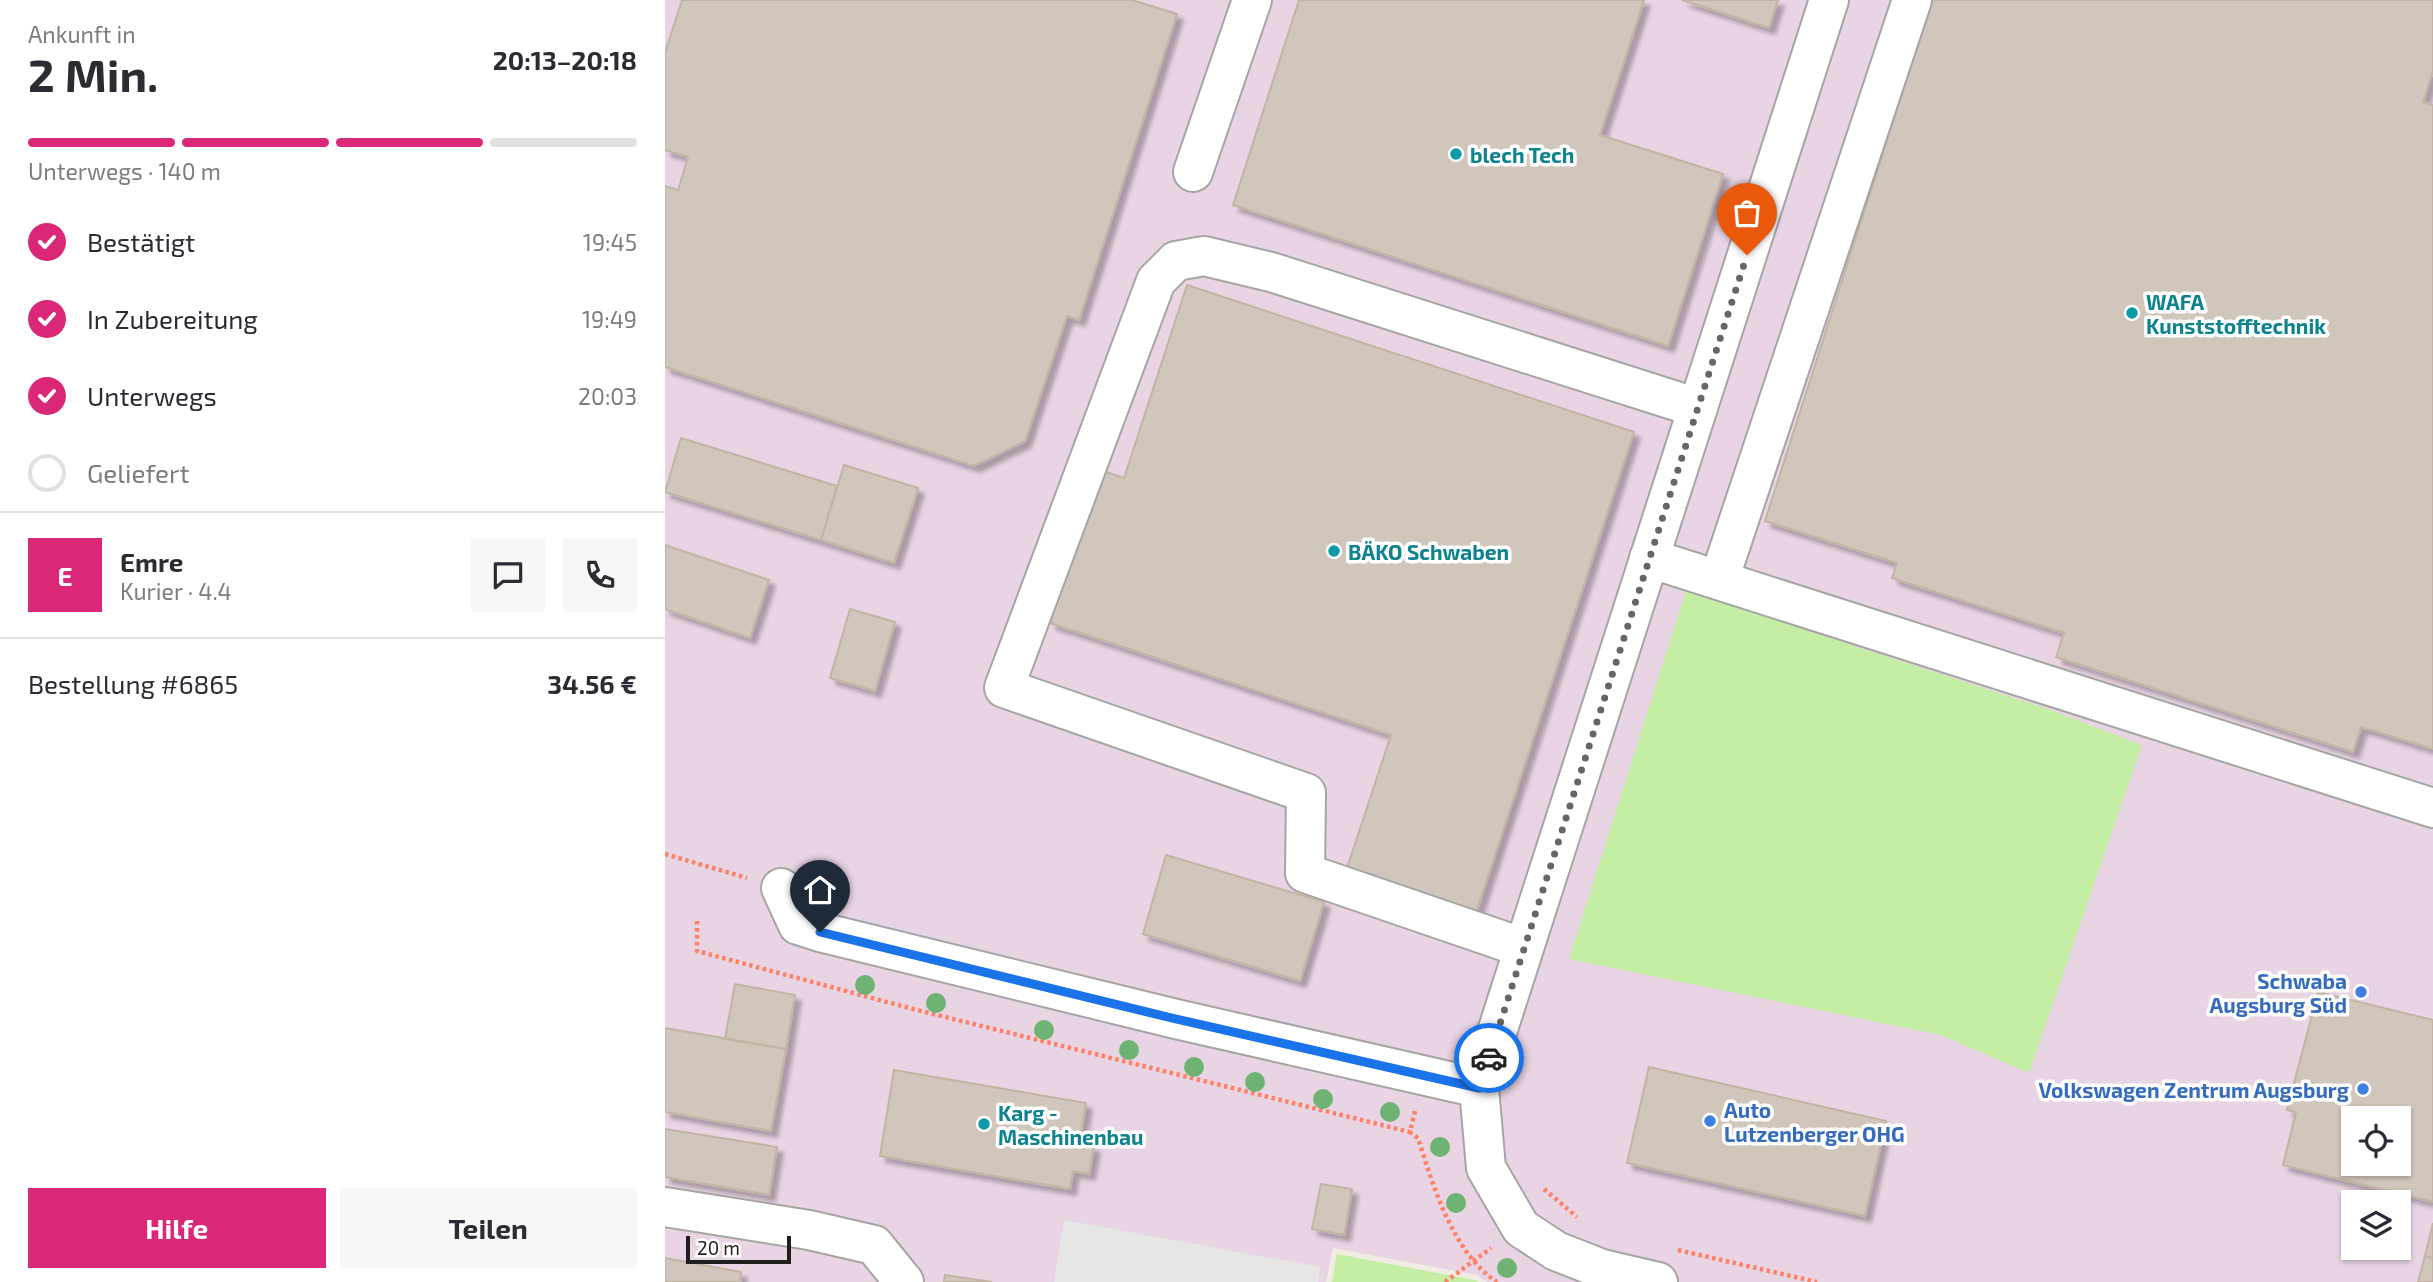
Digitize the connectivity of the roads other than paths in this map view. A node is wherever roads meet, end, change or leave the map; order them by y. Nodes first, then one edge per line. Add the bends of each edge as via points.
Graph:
1 (1252, 0) edge
2 (1829, 0) edge
3 (1912, 0) edge
4 (1193, 172) dead end
5 (1698, 408) junction
6 (1649, 558) junction
7 (1719, 580) junction
8 (2433, 808) edge
9 (781, 888) road end
10 (1524, 948) junction
11 (1479, 1088) junction
12 (665, 1207) edge
13 (1664, 1265) edge
14 (904, 1282) edge

1 - 4 street
2 - 5 street
3 - 7 street
5 - 6 street
5 - 10 street via 1271,272 1204,256 1176,261 1156,281 1004,688 1306,793 1305,873
6 - 7 street
6 - 10 street
7 - 8 street
9 - 11 street via 798,925 820,932
10 - 11 street
11 - 13 street via 1486,1168 1521,1228 1556,1251 1602,1269
12 - 14 street via 874,1245

